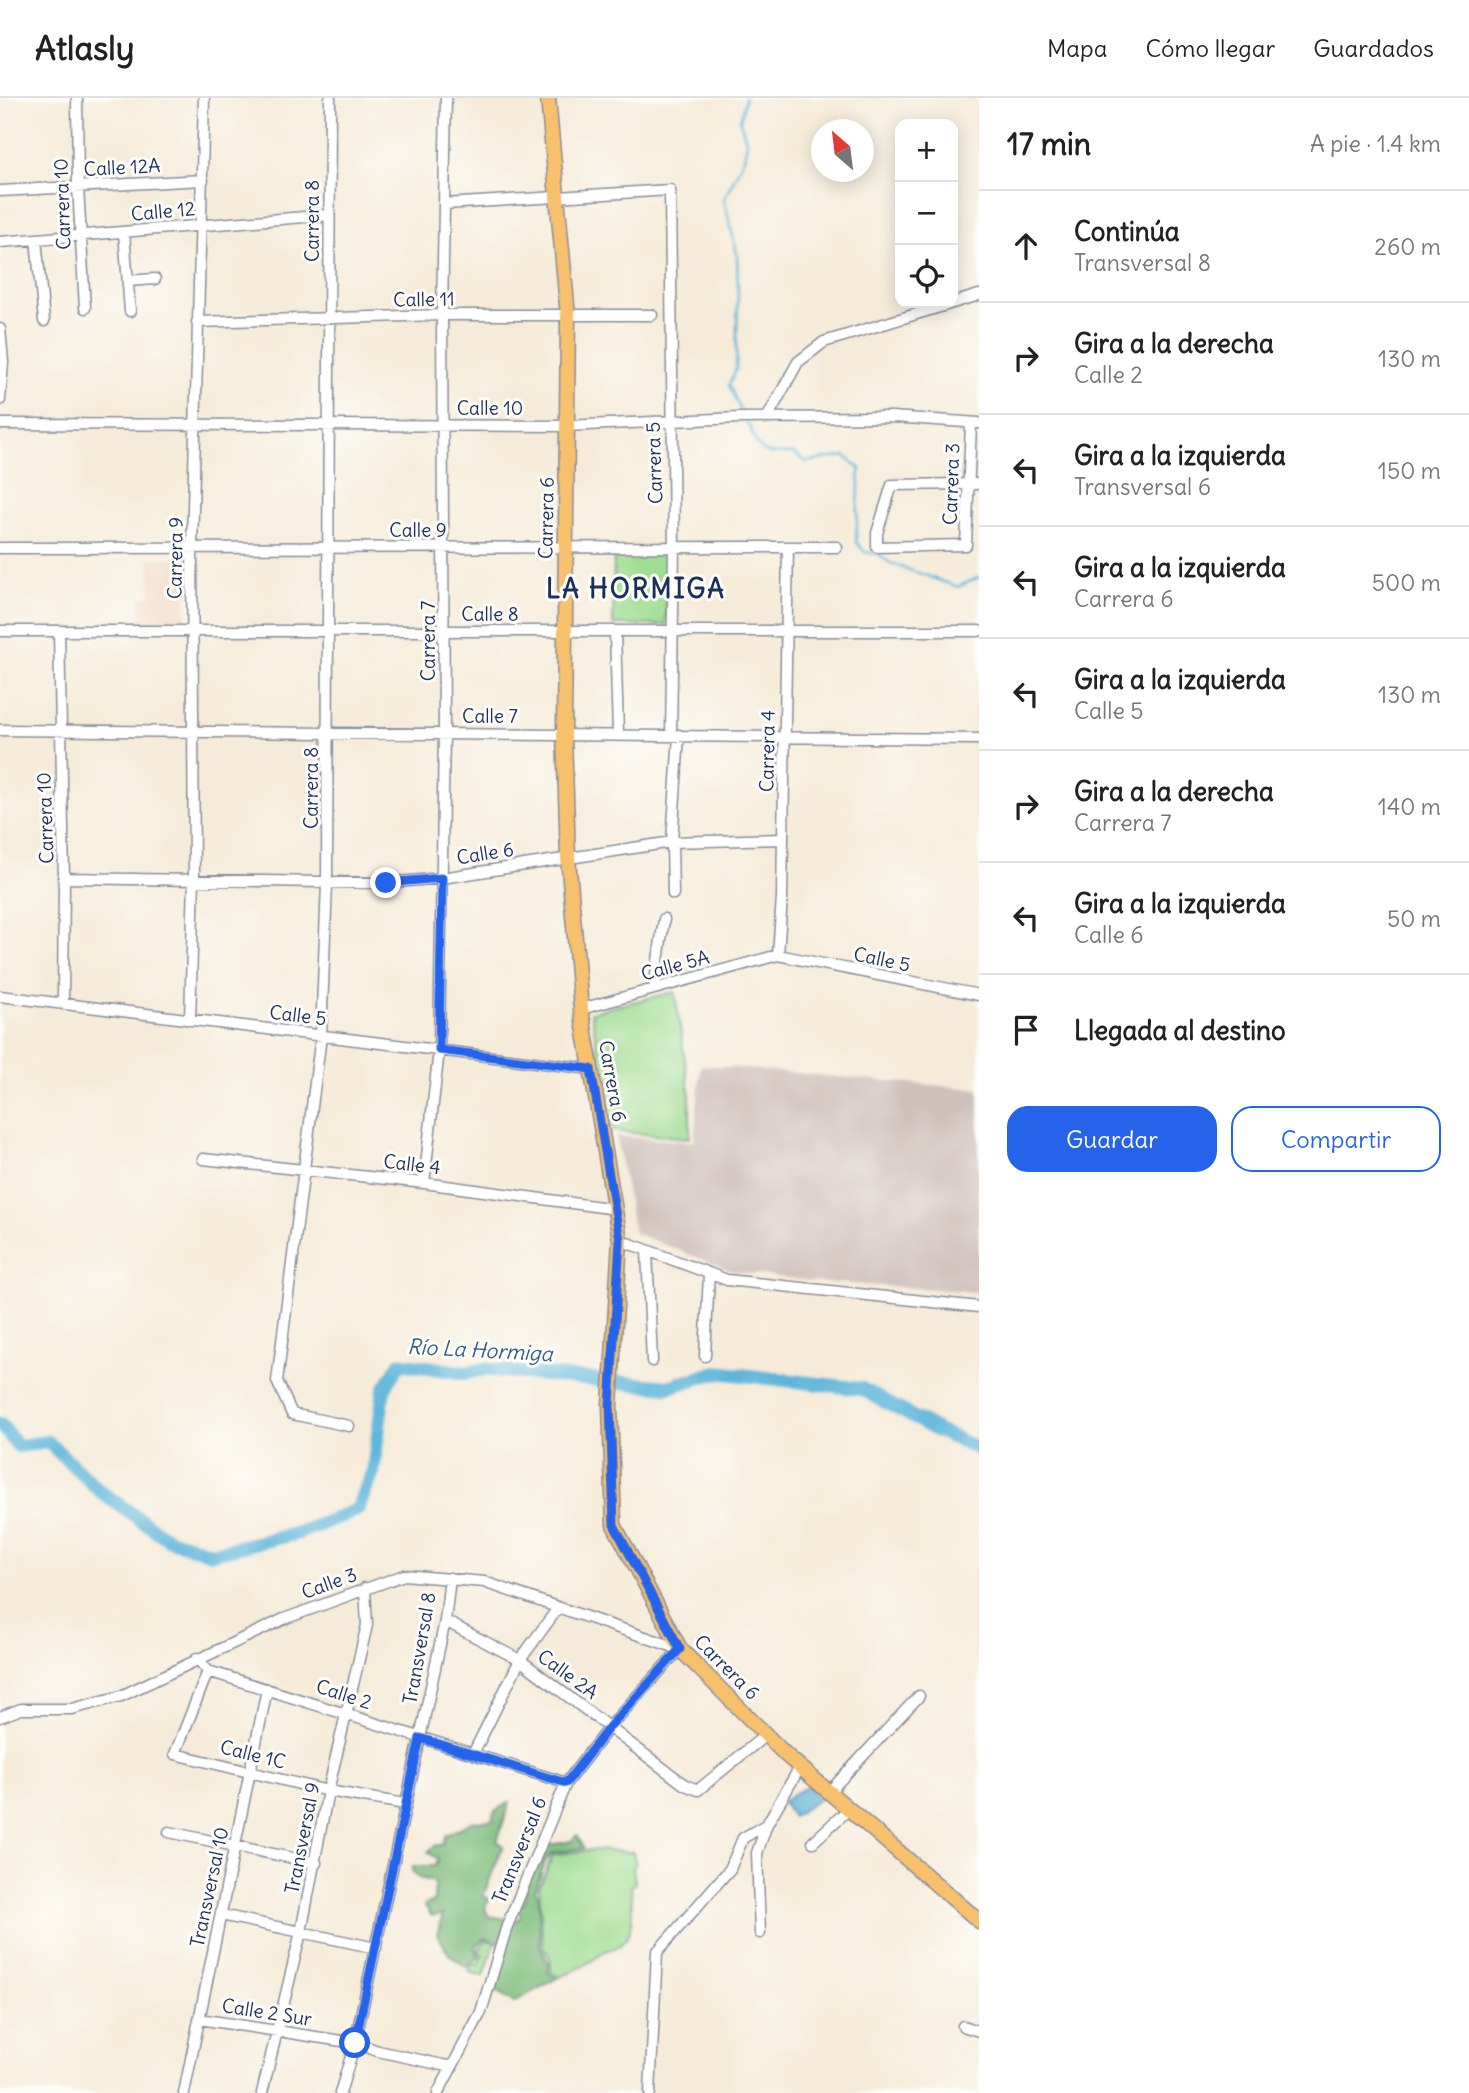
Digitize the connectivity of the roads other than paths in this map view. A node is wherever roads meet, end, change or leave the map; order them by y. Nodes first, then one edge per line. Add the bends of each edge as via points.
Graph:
1 (77, 98) edge
2 (204, 98) edge
3 (330, 98) edge
4 (446, 98) edge
5 (548, 98) edge
6 (203, 180) junction
7 (78, 187) junction
8 (0, 191) edge
9 (558, 197) junction
10 (445, 204) junction
11 (329, 215) junction
12 (201, 225) junction
13 (124, 232) junction
14 (80, 235) junction
15 (36, 239) junction
16 (0, 242) edge
17 (155, 279) dead end
18 (128, 281) junction
19 (979, 295) edge
20 (85, 308) dead end
21 (130, 311) dead end
22 (652, 315) dead end
23 (442, 316) junction
24 (568, 316) junction
25 (329, 318) junction
26 (44, 321) dead end
27 (197, 322) junction
28 (0, 329) edge
29 (0, 400) edge
30 (767, 418) junction
31 (670, 423) junction
32 (0, 424) edge
33 (975, 424) edge
34 (195, 425) junction
35 (329, 425) junction
36 (443, 425) junction
37 (566, 426) junction
38 (974, 484) edge
39 (192, 547) junction
40 (328, 547) junction
41 (446, 547) junction
42 (564, 547) junction
43 (674, 547) junction
44 (788, 547) junction
45 (836, 547) dead end
46 (0, 548) edge
47 (0, 631) edge
48 (59, 631) junction
49 (191, 631) junction
50 (328, 631) junction
51 (445, 631) junction
52 (564, 631) junction
53 (615, 631) junction
54 (673, 631) junction
55 (786, 631) junction
56 (979, 631) edge
57 (0, 730) edge
58 (60, 731) junction
59 (192, 732) junction
60 (328, 733) junction
61 (444, 733) junction
62 (564, 734) junction
63 (618, 734) junction
64 (675, 735) junction
65 (784, 736) junction
66 (979, 739) edge
67 (783, 839) junction
68 (672, 842) junction
69 (568, 857) junction
70 (64, 877) junction
71 (194, 878) junction
72 (442, 878) junction
73 (327, 884) junction
74 (673, 894) dead end
75 (664, 919) dead end
76 (778, 955) junction
77 (654, 989) junction
78 (979, 995) edge
79 (0, 996) edge
80 (63, 1004) junction
81 (581, 1009) junction
82 (190, 1020) junction
83 (321, 1036) junction
84 (439, 1050) junction
85 (591, 1069) junction
86 (203, 1159) dead end
87 (304, 1170) junction
88 (424, 1183) junction
89 (616, 1209) junction
90 (620, 1240) junction
91 (647, 1251) junction
92 (709, 1274) junction
93 (979, 1307) edge
94 (705, 1356) dead end
95 (652, 1361) dead end
96 (349, 1426) dead end
97 (450, 1578) junction
98 (365, 1588) junction
99 (558, 1608) junction
100 (445, 1621) junction
101 (680, 1649) junction
102 (197, 1658) junction
103 (520, 1660) junction
104 (208, 1671) junction
105 (267, 1689) junction
106 (919, 1696) dead end
107 (345, 1713) junction
108 (0, 1717) edge
109 (610, 1726) junction
110 (768, 1734) junction
111 (420, 1738) junction
112 (472, 1754) junction
113 (800, 1767) junction
114 (251, 1770) junction
115 (566, 1783) junction
116 (328, 1791) junction
117 (829, 1792) junction
118 (405, 1804) junction
119 (849, 1809) junction
120 (767, 1825) junction
121 (169, 1832) dead end
122 (813, 1842) dead end
123 (237, 1845) junction
124 (316, 1863) junction
125 (220, 1915) junction
126 (979, 1921) edge
127 (301, 1932) junction
128 (760, 1933) dead end
129 (376, 1948) junction
130 (199, 2019) junction
131 (962, 2026) dead end
132 (979, 2031) edge
133 (274, 2032) junction
134 (355, 2043) junction
135 (452, 2067) junction
136 (184, 2093) edge
137 (262, 2093) edge
138 (340, 2093) edge
139 (438, 2093) edge
140 (650, 2093) edge

1 - 7 street, Carrera 10
2 - 6 street, Carrera 9
3 - 11 street, Carrera 8
4 - 10 street, Carrera 7
5 - 9 main road, Carrera 6
6 - 7 street, Calle 12A
6 - 12 street, Carrera 9
7 - 8 street, Calle 12A
7 - 14 street, Carrera 10
9 - 10 street
9 - 24 main road, Carrera 6
9 - 31 street, Carrera 5 via 670,190
10 - 23 street, Carrera 7
11 - 12 street, Calle 12
11 - 25 street, Carrera 8
12 - 13 street, Calle 12
12 - 27 street, Carrera 9
13 - 14 street, Calle 12
13 - 18 street
14 - 15 street, Calle 12
14 - 20 street, Carrera 10
15 - 16 street, Calle 12
15 - 26 street
17 - 18 street
18 - 21 street
19 - 30 street via 824,342 798,362
22 - 24 street, Calle 11
23 - 24 street, Calle 11
23 - 25 street, Calle 11
23 - 36 street, Carrera 7
24 - 37 main road, Carrera 6
25 - 27 street, Calle 11
25 - 35 street, Carrera 8
27 - 34 street, Carrera 9
28 - 29 street
30 - 31 street, Calle 10
30 - 33 street, Calle 10 via 892,417
31 - 37 street, Calle 10
31 - 43 street, Carrera 5
32 - 34 street, Calle 10
33 - 38 street, Carrera 3
34 - 35 street, Calle 10
34 - 39 street, Carrera 9
35 - 36 street, Calle 10
35 - 40 street, Carrera 8
36 - 37 street, Calle 10
36 - 41 street, Carrera 7
37 - 42 main road, Carrera 6
38 - 38 street, Carrera 3 via 892,485 877,547 966,545
39 - 40 street, Calle 9
39 - 46 street, Calle 9
39 - 49 street, Carrera 9
40 - 41 street, Calle 9
40 - 50 street, Carrera 8
41 - 42 street, Calle 9
41 - 51 street, Carrera 7
42 - 43 street, Calle 9
42 - 52 main road, Carrera 6
43 - 44 street, Calle 9
43 - 54 street, Carrera 5
44 - 45 street, Calle 9
44 - 55 street, Carrera 4
47 - 48 street, Calle 8
48 - 49 street, Calle 8
48 - 58 street, Carrera 10
49 - 50 street, Calle 8
49 - 59 street, Carrera 9
50 - 51 street, Calle 8
50 - 60 street, Carrera 8
51 - 52 street, Calle 8
51 - 61 street, Carrera 7
52 - 53 street, Calle 8
52 - 62 main road, Carrera 6
53 - 54 street, Calle 8
53 - 63 street
54 - 55 street, Calle 8
54 - 64 street, Carrera 5
55 - 56 street, Calle 8
55 - 65 street, Carrera 4
57 - 58 street, Calle 7
58 - 59 street, Calle 7
58 - 70 street, Carrera 10
59 - 60 street, Calle 7
59 - 71 street, Carrera 9
60 - 61 street, Calle 7
60 - 73 street, Carrera 8
61 - 62 street, Calle 7
61 - 72 street, Carrera 7
62 - 63 street, Calle 7
62 - 69 main road, Carrera 6
63 - 64 street, Calle 7
64 - 65 street, Calle 7
64 - 68 street, Carrera 5
65 - 66 street, Calle 7
65 - 67 street, Carrera 4
67 - 68 street, Calle 6
67 - 76 street, Carrera 4
68 - 69 street, Calle 6
68 - 74 street, Carrera 5
69 - 72 street, Calle 6
69 - 81 main road, Carrera 6
70 - 71 street, Calle 6
70 - 80 street, Carrera 10
71 - 73 street, Calle 6
71 - 82 street, Carrera 9
72 - 73 street, Calle 6
72 - 84 street, Carrera 7
73 - 83 street, Carrera 8
75 - 77 street
76 - 77 street, Calle 5A
76 - 78 street, Calle 5
77 - 81 street, Calle 5A
79 - 80 street, Calle 5
80 - 82 street, Calle 5
81 - 85 main road, Carrera 6
82 - 83 street, Calle 5
83 - 84 street, Calle 5
83 - 87 street, Carrera 8
84 - 85 street, Calle 5
84 - 88 street, Carrera 7
85 - 89 main road, Carrera 6
86 - 87 street, Calle 4
87 - 88 street, Calle 4
87 - 96 street, Carrera 8 via 277,1381 292,1413
88 - 89 street, Calle 4
89 - 90 main road, Carrera 6
90 - 91 street
90 - 101 main road, Carrera 6 via 610,1405 614,1525
91 - 92 street
91 - 95 street
92 - 93 street via 727,1280
92 - 94 street
97 - 98 street, Calle 3 via 404,1575
97 - 99 street, Calle 3 via 484,1582
97 - 100 street, Transversal 8
98 - 102 street, Calle 3
98 - 107 street, Transversal 9 via 367,1625
99 - 101 street, Calle 3
99 - 103 street
100 - 103 street, Calle 2A
100 - 111 street, Transversal 8
101 - 109 street, Transversal 6
101 - 110 main road, Carrera 6
102 - 104 street
102 - 108 street, Calle 3 via 121,1696 72,1709 21,1709
103 - 109 street, Calle 2A
103 - 112 street
104 - 105 street, Calle 2
104 - 114 street, Calle 1C via 175,1754
105 - 107 street, Calle 2
105 - 114 street, Transversal 10
106 - 117 street
107 - 111 street, Calle 2
107 - 116 street, Transversal 9
109 - 110 street, Calle 2A via 685,1785 698,1790
109 - 115 street, Transversal 6
110 - 113 main road, Carrera 6
111 - 112 street, Calle 2
111 - 118 street, Transversal 8
112 - 115 street, Calle 2
113 - 117 main road, Carrera 6
113 - 120 street
114 - 116 street, Calle 1C
114 - 123 street, Transversal 10
115 - 135 street, Transversal 6 via 507,1926 481,2012
116 - 118 street, Calle 1C
116 - 124 street, Transversal 9
117 - 119 main road, Carrera 6
118 - 129 street, Transversal 8
119 - 122 street
119 - 126 main road, Carrera 6
120 - 128 street via 757,1853
120 - 140 street via 743,1838 730,1869 657,1952
121 - 123 street
123 - 124 street
123 - 125 street, Transversal 10
124 - 127 street, Transversal 9
125 - 127 street
125 - 130 street, Transversal 10
127 - 129 street
127 - 133 street, Transversal 9
129 - 134 street, Transversal 8
130 - 133 street, Calle 2 Sur
130 - 136 street, Transversal 10
131 - 132 street
133 - 134 street, Calle 2 Sur
133 - 137 street, Transversal 9
134 - 135 street, Calle 2 Sur
134 - 138 street, Transversal 8
135 - 139 street, Transversal 6

